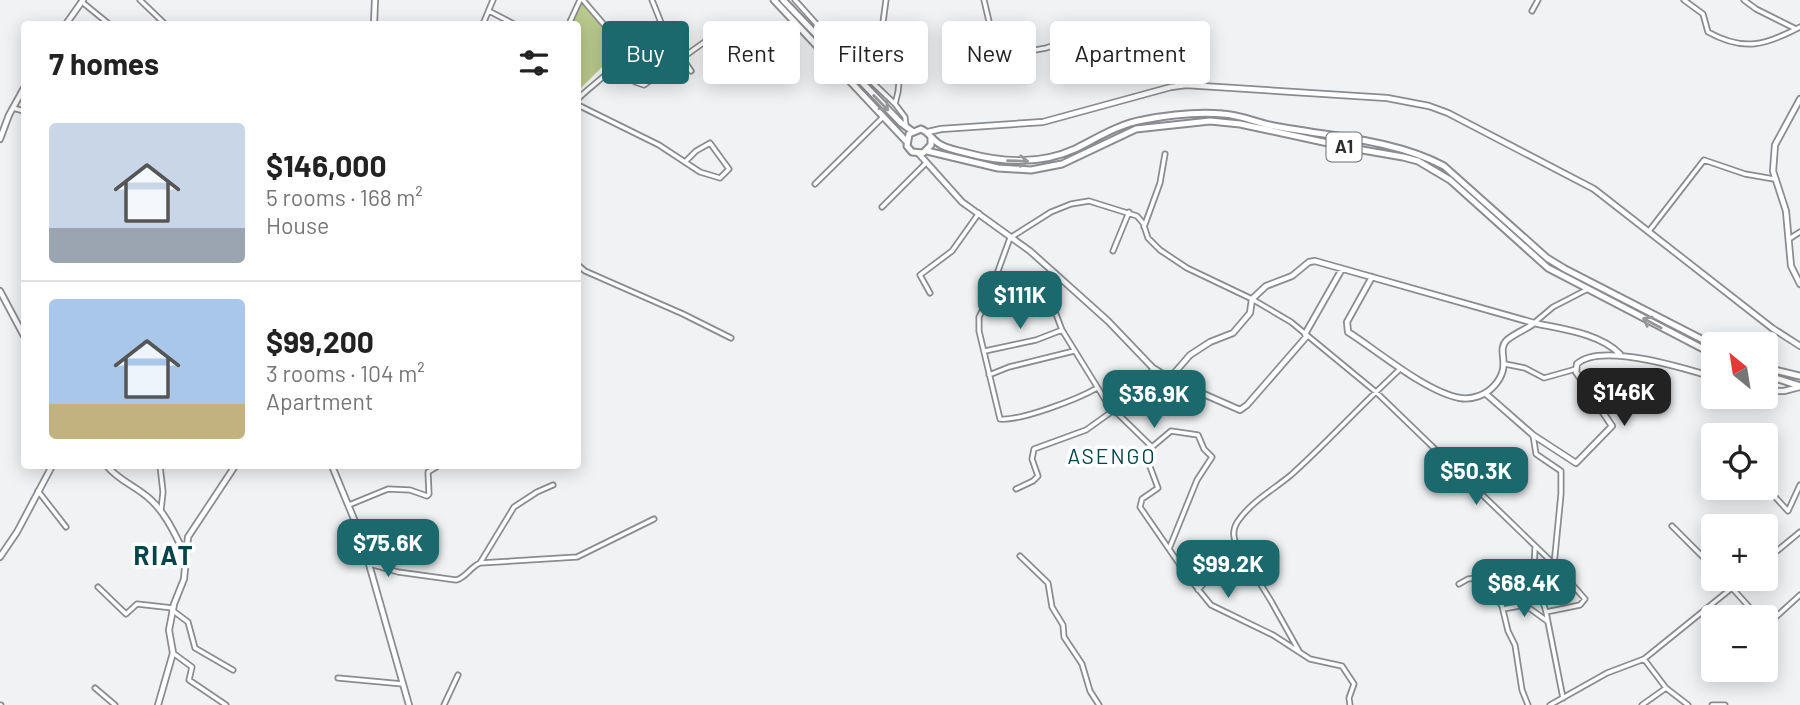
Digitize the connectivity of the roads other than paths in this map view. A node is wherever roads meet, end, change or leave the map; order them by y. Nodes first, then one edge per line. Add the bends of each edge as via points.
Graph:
1 (140, 0) edge
2 (375, 0) edge
3 (493, 0) edge
4 (582, 0) edge
5 (652, 0) edge
6 (774, 0) edge
7 (783, 0) edge
8 (795, 0) edge
9 (886, 0) edge
10 (984, 0) edge
11 (1538, 0) edge
12 (1684, 0) edge
13 (1744, 0) edge
14 (83, 1) edge
15 (489, 11) junction
16 (1532, 11) dead end
17 (68, 21) edge
18 (106, 21) edge
19 (162, 21) edge
20 (374, 21) edge
21 (484, 21) edge
22 (508, 21) edge
23 (571, 21) edge
24 (660, 21) edge
25 (814, 21) edge
26 (883, 21) edge
27 (602, 22) edge
28 (1798, 28) edge
29 (1050, 47) edge
30 (689, 68) edge
31 (691, 71) dead end
32 (602, 76) edge
33 (874, 84) edge
34 (899, 84) edge
35 (21, 93) edge
36 (581, 96) edge
37 (1800, 99) edge
38 (895, 104) junction
39 (581, 106) edge
40 (13, 108) junction
41 (21, 110) edge
42 (883, 117) junction
43 (909, 129) junction
44 (929, 134) junction
45 (0, 139) edge
46 (907, 142) junction
47 (927, 151) junction
48 (919, 154) junction
49 (1165, 154) dead end
50 (685, 162) junction
51 (926, 163) junction
52 (1774, 179) junction
53 (815, 184) dead end
54 (881, 207) dead end
55 (1129, 212) junction
56 (979, 213) junction
57 (1144, 227) junction
58 (1648, 231) junction
59 (1800, 232) edge
60 (1010, 238) junction
61 (1789, 239) junction
62 (1113, 251) dead end
63 (581, 268) edge
64 (1342, 269) junction
65 (1055, 273) junction
66 (1372, 276) junction
67 (1800, 284) edge
68 (1588, 289) junction
69 (0, 291) edge
70 (930, 293) dead end
71 (1252, 299) junction
72 (1534, 323) junction
73 (21, 330) edge
74 (1062, 330) junction
75 (1306, 335) junction
76 (731, 338) dead end
77 (1701, 339) edge
78 (1800, 346) edge
79 (1701, 348) edge
80 (985, 351) junction
81 (1074, 351) junction
82 (1620, 354) junction
83 (1505, 364) junction
84 (1401, 367) junction
85 (1153, 368) junction
86 (1576, 369) junction
87 (1778, 371) edge
88 (1701, 374) edge
89 (989, 375) junction
90 (1800, 376) edge
91 (1170, 378) junction
92 (1778, 379) edge
93 (1800, 386) edge
94 (1097, 388) junction
95 (1778, 391) edge
96 (1376, 392) junction
97 (1485, 393) junction
98 (1114, 410) junction
99 (1533, 435) junction
100 (1152, 447) junction
101 (50, 469) edge
102 (110, 469) edge
103 (160, 469) edge
104 (233, 469) edge
105 (333, 469) edge
106 (433, 469) edge
107 (553, 485) dead end
108 (1800, 485) edge
109 (1016, 489) dead end
110 (38, 491) junction
111 (1778, 500) edge
112 (349, 505) junction
113 (161, 510) junction
114 (654, 519) dead end
115 (1672, 526) dead end
116 (66, 527) dead end
117 (1800, 532) edge
118 (1237, 546) junction
119 (1535, 547) junction
120 (1169, 549) junction
121 (1778, 550) edge
122 (1701, 555) edge
123 (0, 556) edge
124 (1020, 556) dead end
125 (187, 557) junction
126 (480, 563) junction
127 (370, 564) junction
128 (1554, 565) junction
129 (1459, 584) dead end
130 (98, 587) dead end
131 (1198, 590) junction
132 (1727, 591) edge
133 (1735, 591) edge
134 (1800, 595) edge
135 (1748, 605) edge
136 (173, 609) junction
137 (1503, 609) junction
138 (1546, 612) junction
139 (1778, 614) edge
140 (1548, 621) junction
141 (1299, 651) junction
142 (173, 653) junction
143 (1644, 659) junction
144 (233, 670) dead end
145 (458, 675) dead end
146 (338, 678) dead end
147 (403, 684) junction
148 (95, 688) dead end
149 (1666, 688) junction
150 (1563, 698) junction
151 (115, 705) edge
152 (158, 705) edge
153 (226, 705) edge
154 (410, 705) edge
155 (444, 705) edge
156 (1099, 705) edge
157 (1350, 705) edge
158 (1528, 705) edge
159 (1550, 705) edge
160 (1642, 705) edge
161 (1688, 705) edge
162 (1712, 705) edge
163 (1725, 705) edge

1 - 19 street
2 - 20 street
3 - 15 street
4 - 23 street
4 - 27 street
5 - 24 street
6 - 42 highway
7 -> 43 highway
8 - 25 street
9 - 26 street
10 - 29 street via 995,47 1002,56
11 - 16 street
12 - 28 street via 1703,14 1708,32 1728,40 1758,45
13 - 28 street
14 - 17 street
14 - 18 street
15 - 21 street
15 - 22 street
30 - 31 street
32 - 36 street
33 - 38 street
34 - 38 street
35 - 40 street
37 - 52 street via 1775,145
38 - 43 street
39 - 50 street
40 - 41 street
40 - 45 street
42 - 46 highway
42 - 53 street
43 - 44 highway, A1
43 - 46 highway
44 - 47 highway
44 - 58 street via 941,129 1043,122 1186,85 1387,98 1429,106 1464,121 1594,189
44 -> 77 highway, A1 via 944,146 976,155 1032,162 1051,159 1135,122 1211,113 1402,149 1444,166 1565,269
46 - 48 highway via 912,152
47 - 48 highway
47 - 68 highway, A1 via 998,168 1031,170 1062,164 1136,128 1210,121 1390,153 1441,173 1535,258
48 - 51 street
49 - 57 street
50 - 50 street via 718,178 729,169 710,144
51 - 54 street
51 - 56 street via 962,202
52 - 58 street via 1704,160
52 - 61 street via 1786,211
55 - 57 street
55 - 60 street via 1082,201 1051,212
55 - 62 street
56 - 60 street
56 - 70 street via 952,251 920,275
57 - 71 street via 1150,241 1169,257
58 - 78 street
59 - 61 street
60 - 65 street
60 - 80 street via 979,317
61 - 67 street via 1791,266
63 - 76 street
64 - 66 street
64 - 71 street via 1311,261
64 - 75 street
65 - 74 street via 1048,293
65 - 85 street
66 - 72 street
66 - 84 street via 1347,322 1347,331
68 - 72 street
79 -> 68 highway, A1
69 - 73 street
71 - 75 street
71 - 91 street via 1250,313 1233,333 1190,355
72 - 82 street via 1591,338
72 - 83 street via 1505,342
74 - 80 street via 1036,341
74 - 81 street
75 - 91 street via 1240,410
75 - 96 street
80 - 89 street
81 - 89 street
81 - 94 street
82 - 86 street via 1588,356
82 - 88 street
83 - 86 street via 1544,378
83 - 97 street via 1499,379
84 - 96 street
84 - 97 street via 1420,382 1461,399
85 - 91 street
85 - 98 street via 1135,405
86 - 99 street via 1612,427 1576,463
87 - 90 highway
89 - 94 street via 1002,420 1076,399
92 - 93 highway
93 - 95 street
94 - 98 street
96 - 118 street via 1238,521 1233,533
96 - 119 street
97 - 99 street
98 - 100 street
98 - 109 street via 1086,430 1034,449 1038,476
99 - 128 street via 1535,454 1561,471
100 - 120 street via 1149,464 1158,488 1139,503
100 - 120 street via 1177,430 1198,435 1212,456 1197,480
101 - 110 street
102 - 113 street
103 - 113 street
104 - 125 street via 188,537
105 - 112 street
106 - 112 street via 428,472 428,495 388,489
107 - 126 street via 514,507
108 - 111 street via 1788,511
110 - 116 street
110 - 123 street
112 - 127 street
113 - 125 street
114 - 126 street via 577,557
115 - 122 street
117 - 121 street
118 - 131 street
118 - 141 street
119 - 128 street
119 - 138 street via 1534,571
120 - 131 street
124 - 156 street via 1048,583 1064,636
125 - 136 street
126 - 127 street via 452,581
127 - 147 street
128 - 138 street via 1586,599 1580,605
129 - 137 street via 1478,579
130 - 136 street via 126,614 137,604
131 - 141 street via 1211,605
132 - 143 street
133 - 135 street
134 - 139 street
136 - 142 street via 169,634
136 - 144 street via 188,622 195,648
137 - 140 street via 1525,605
137 - 158 street
138 - 140 street
140 - 150 street
141 - 157 street via 1310,659 1344,668 1354,684
142 - 152 street
142 - 153 street via 192,667 189,680
143 - 149 street
143 - 150 street
145 - 155 street
146 - 147 street
147 - 154 street
148 - 151 street
149 - 160 street
149 - 161 street
150 - 159 street
162 - 163 street

